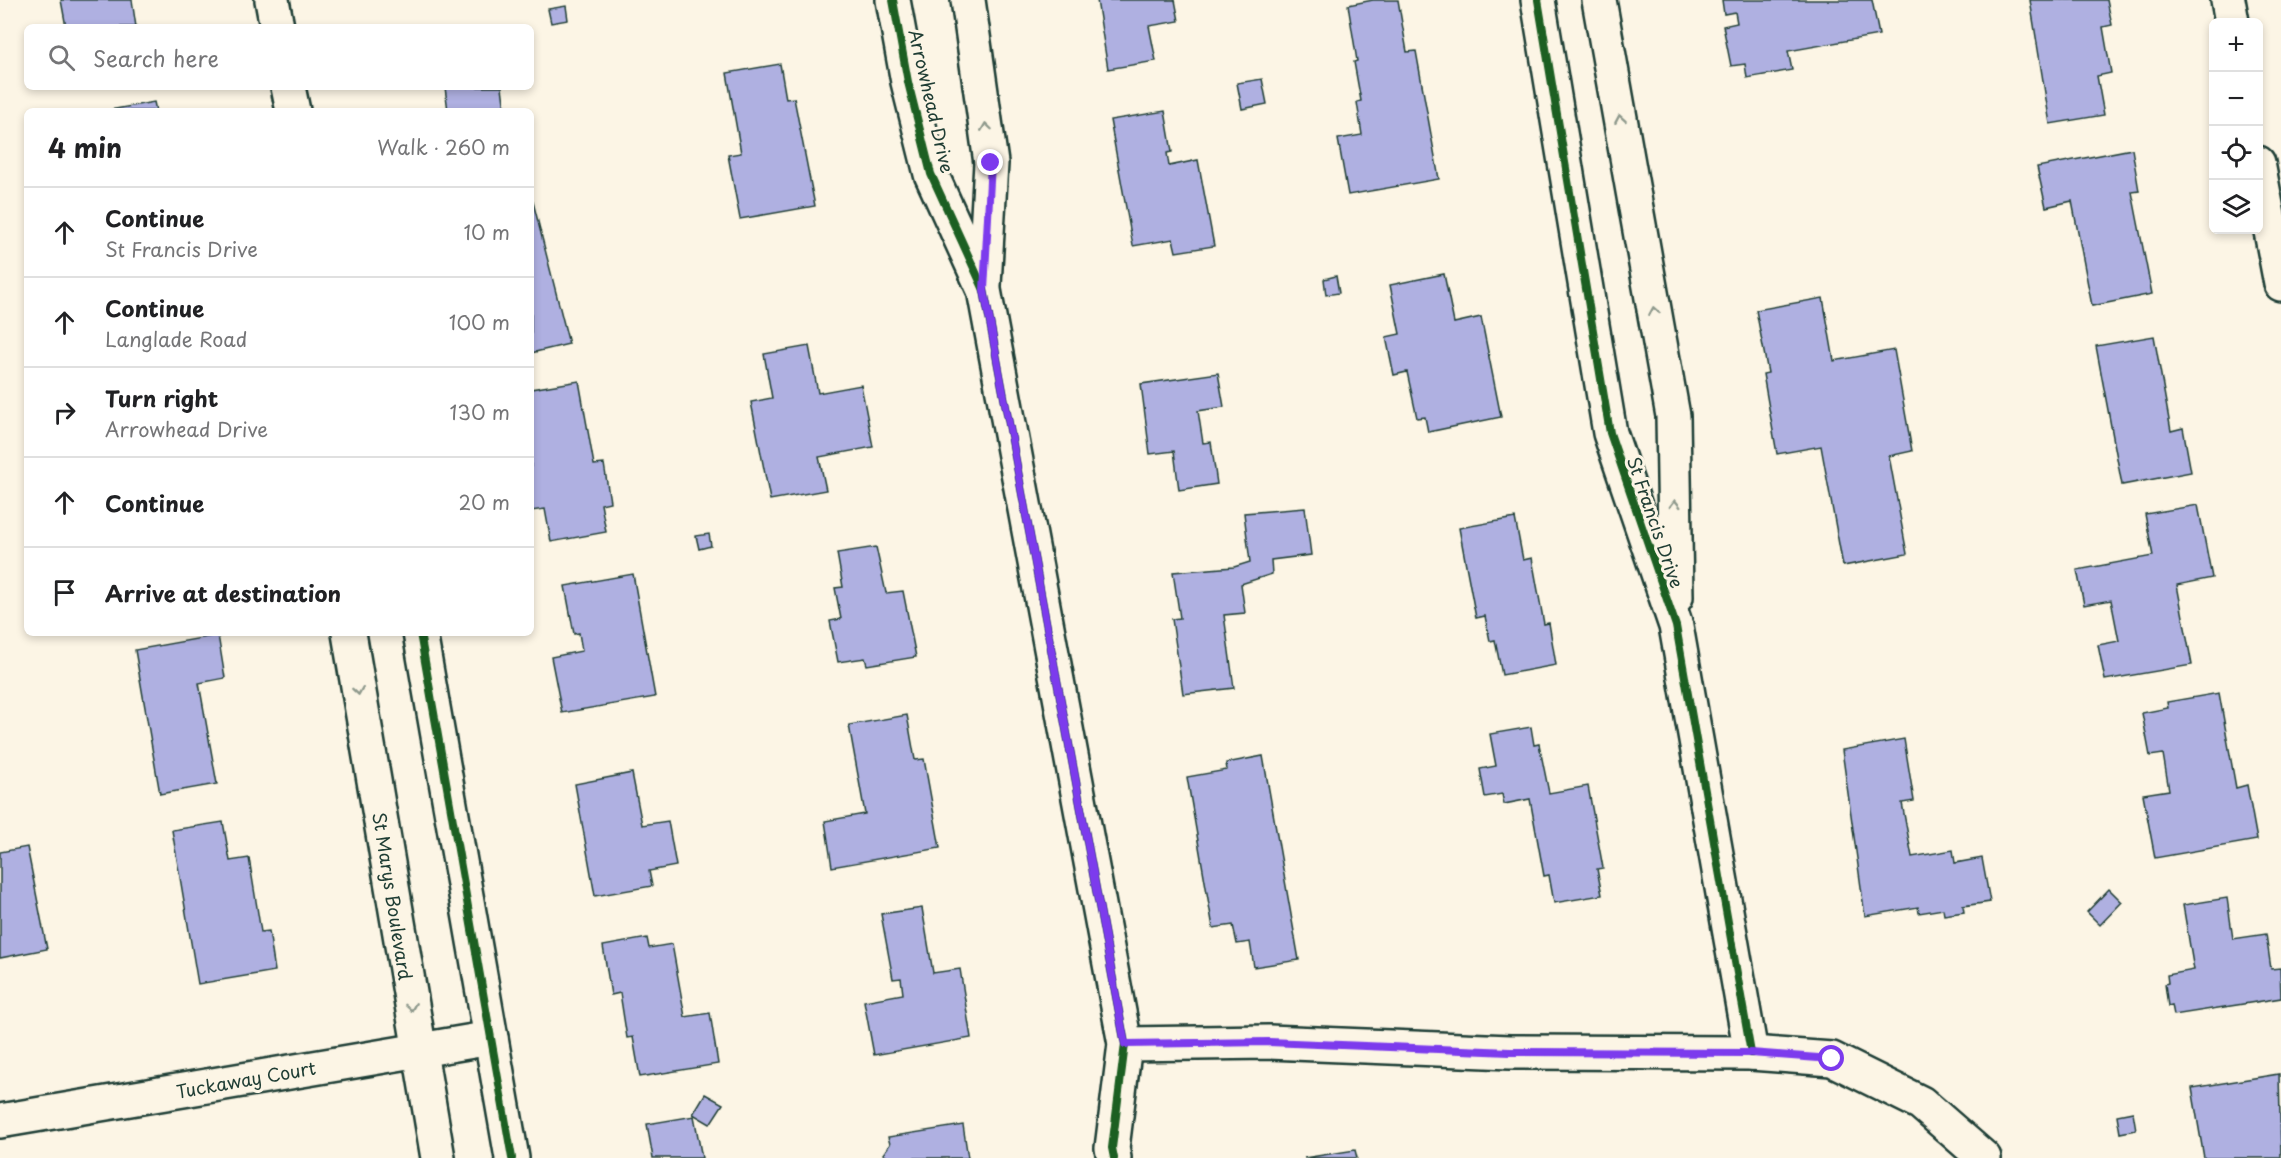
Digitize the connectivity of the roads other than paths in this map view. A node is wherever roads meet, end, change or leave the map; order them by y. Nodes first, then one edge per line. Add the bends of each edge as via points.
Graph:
1 (272, 0) edge
2 (893, 0) edge
3 (968, 0) edge
4 (1538, 0) edge
5 (1599, 0) edge
6 (2228, 0) edge
7 (2231, 18) edge
8 (276, 24) edge
9 (289, 90) edge
10 (292, 108) edge
11 (2262, 180) edge
12 (2281, 284) edge
13 (984, 290) junction
14 (1676, 626) junction
15 (349, 636) edge
16 (421, 636) edge
17 (491, 1038) junction
18 (1125, 1044) junction
19 (418, 1049) junction
20 (1751, 1053) junction
21 (0, 1121) edge
22 (438, 1158) edge
23 (512, 1158) edge
24 (1114, 1158) edge
25 (1984, 1158) edge

1 - 8 street
2 - 13 street, Arrowhead Drive via 931,174
13 -> 3 street via 991,163
4 - 14 street, St Francis Drive via 1610,433
14 -> 5 street via 1673,416
6 - 7 street
9 - 10 street
11 - 12 street
13 - 18 street, Arrowhead Drive
14 - 20 street, St Francis Drive
15 -> 19 street, St Marys Boulevard
16 - 17 street
17 - 19 street, Tuckaway Court
17 - 23 street
18 - 20 street via 1269,1042 1510,1052
18 - 24 street, Arrowhead Drive
19 - 21 street, Tuckaway Court
19 - 22 street, St Marys Boulevard
20 - 25 street via 1832,1059 1922,1103

